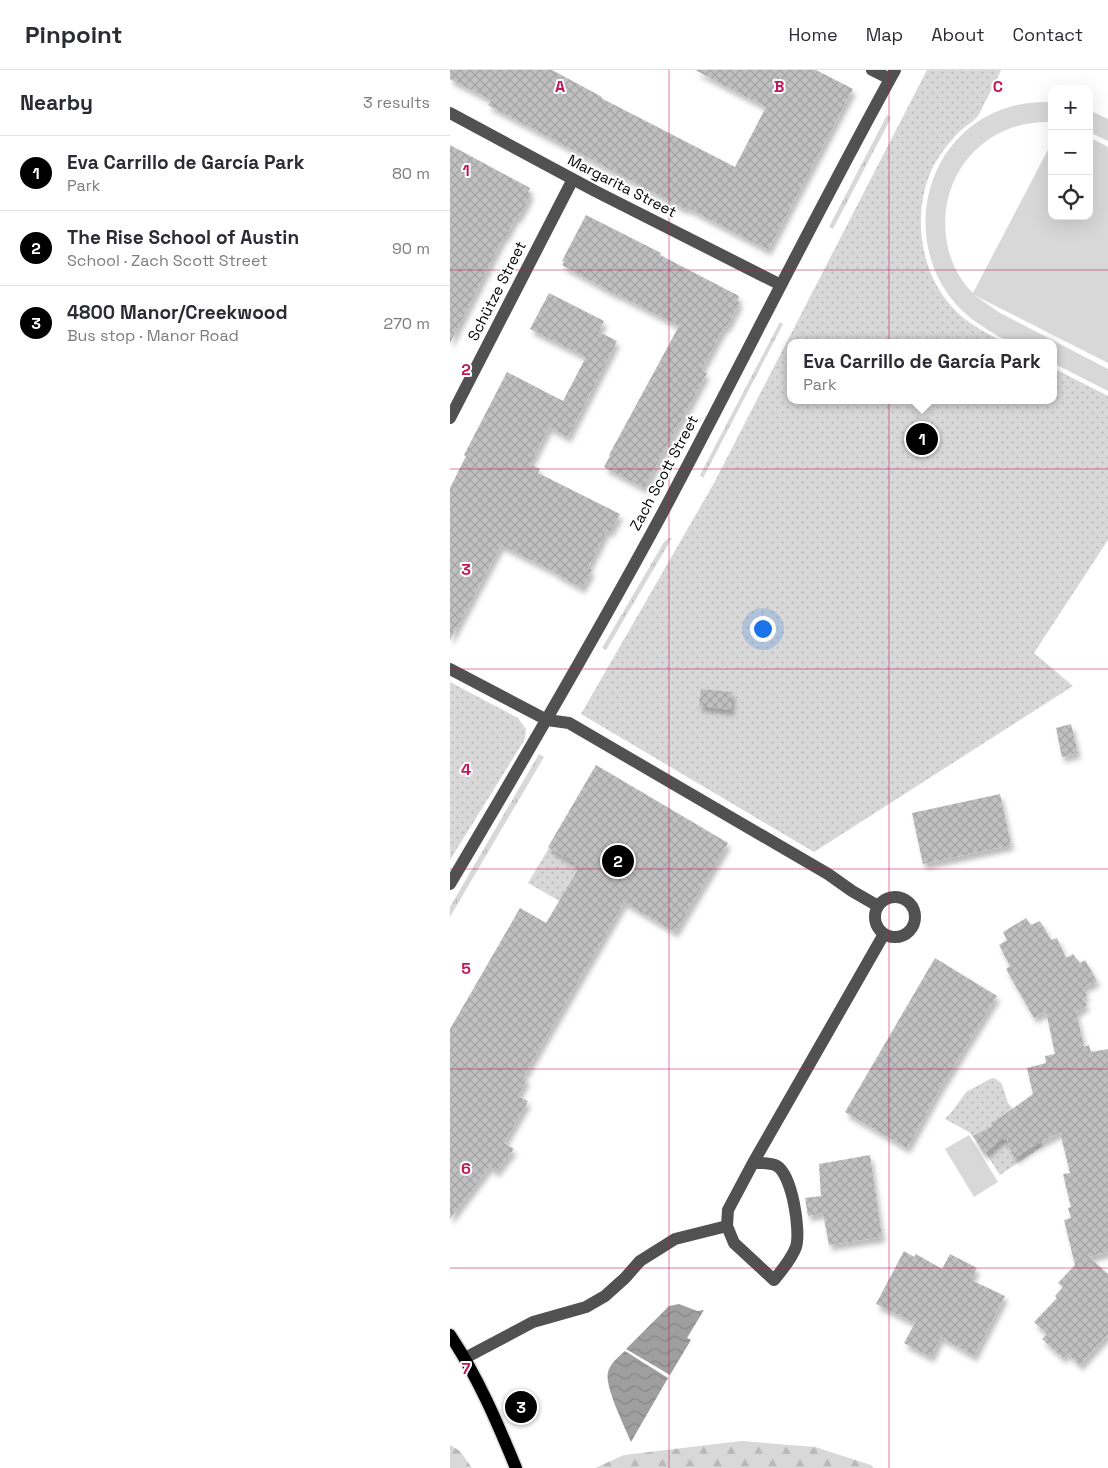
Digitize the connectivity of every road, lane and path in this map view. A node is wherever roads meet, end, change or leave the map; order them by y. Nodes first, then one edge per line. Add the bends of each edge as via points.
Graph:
1 (872, 70) edge
2 (893, 75) edge
3 (450, 113) edge
4 (573, 179) junction
5 (781, 285) junction
6 (450, 418) edge
7 (450, 669) edge
8 (548, 720) junction
9 (450, 884) edge
10 (878, 906) junction
11 (884, 934) junction
12 (753, 1163) junction
13 (726, 1226) junction
14 (450, 1335) edge
15 (466, 1358) junction
16 (516, 1468) edge

1 - 2 street
2 - 5 street, Zach Scott Street
3 - 4 street, Margarita Street
4 - 5 street, Margarita Street
4 - 6 street, Schütze Street
5 - 8 street, Zach Scott Street
7 - 8 street
8 - 9 street, Zach Scott Street
8 - 10 street via 569,723 584,731
10 - 11 street via 876,924
10 - 11 street via 888,898 901,898 914,912 912,925 904,935 890,937
11 - 12 street
12 - 13 street via 728,1210
12 - 13 street via 777,1166 786,1178 797,1222 796,1246 774,1280 734,1243
13 - 15 street via 675,1239 640,1261 605,1296 586,1307 533,1322
14 - 15 main road
15 - 16 main road

